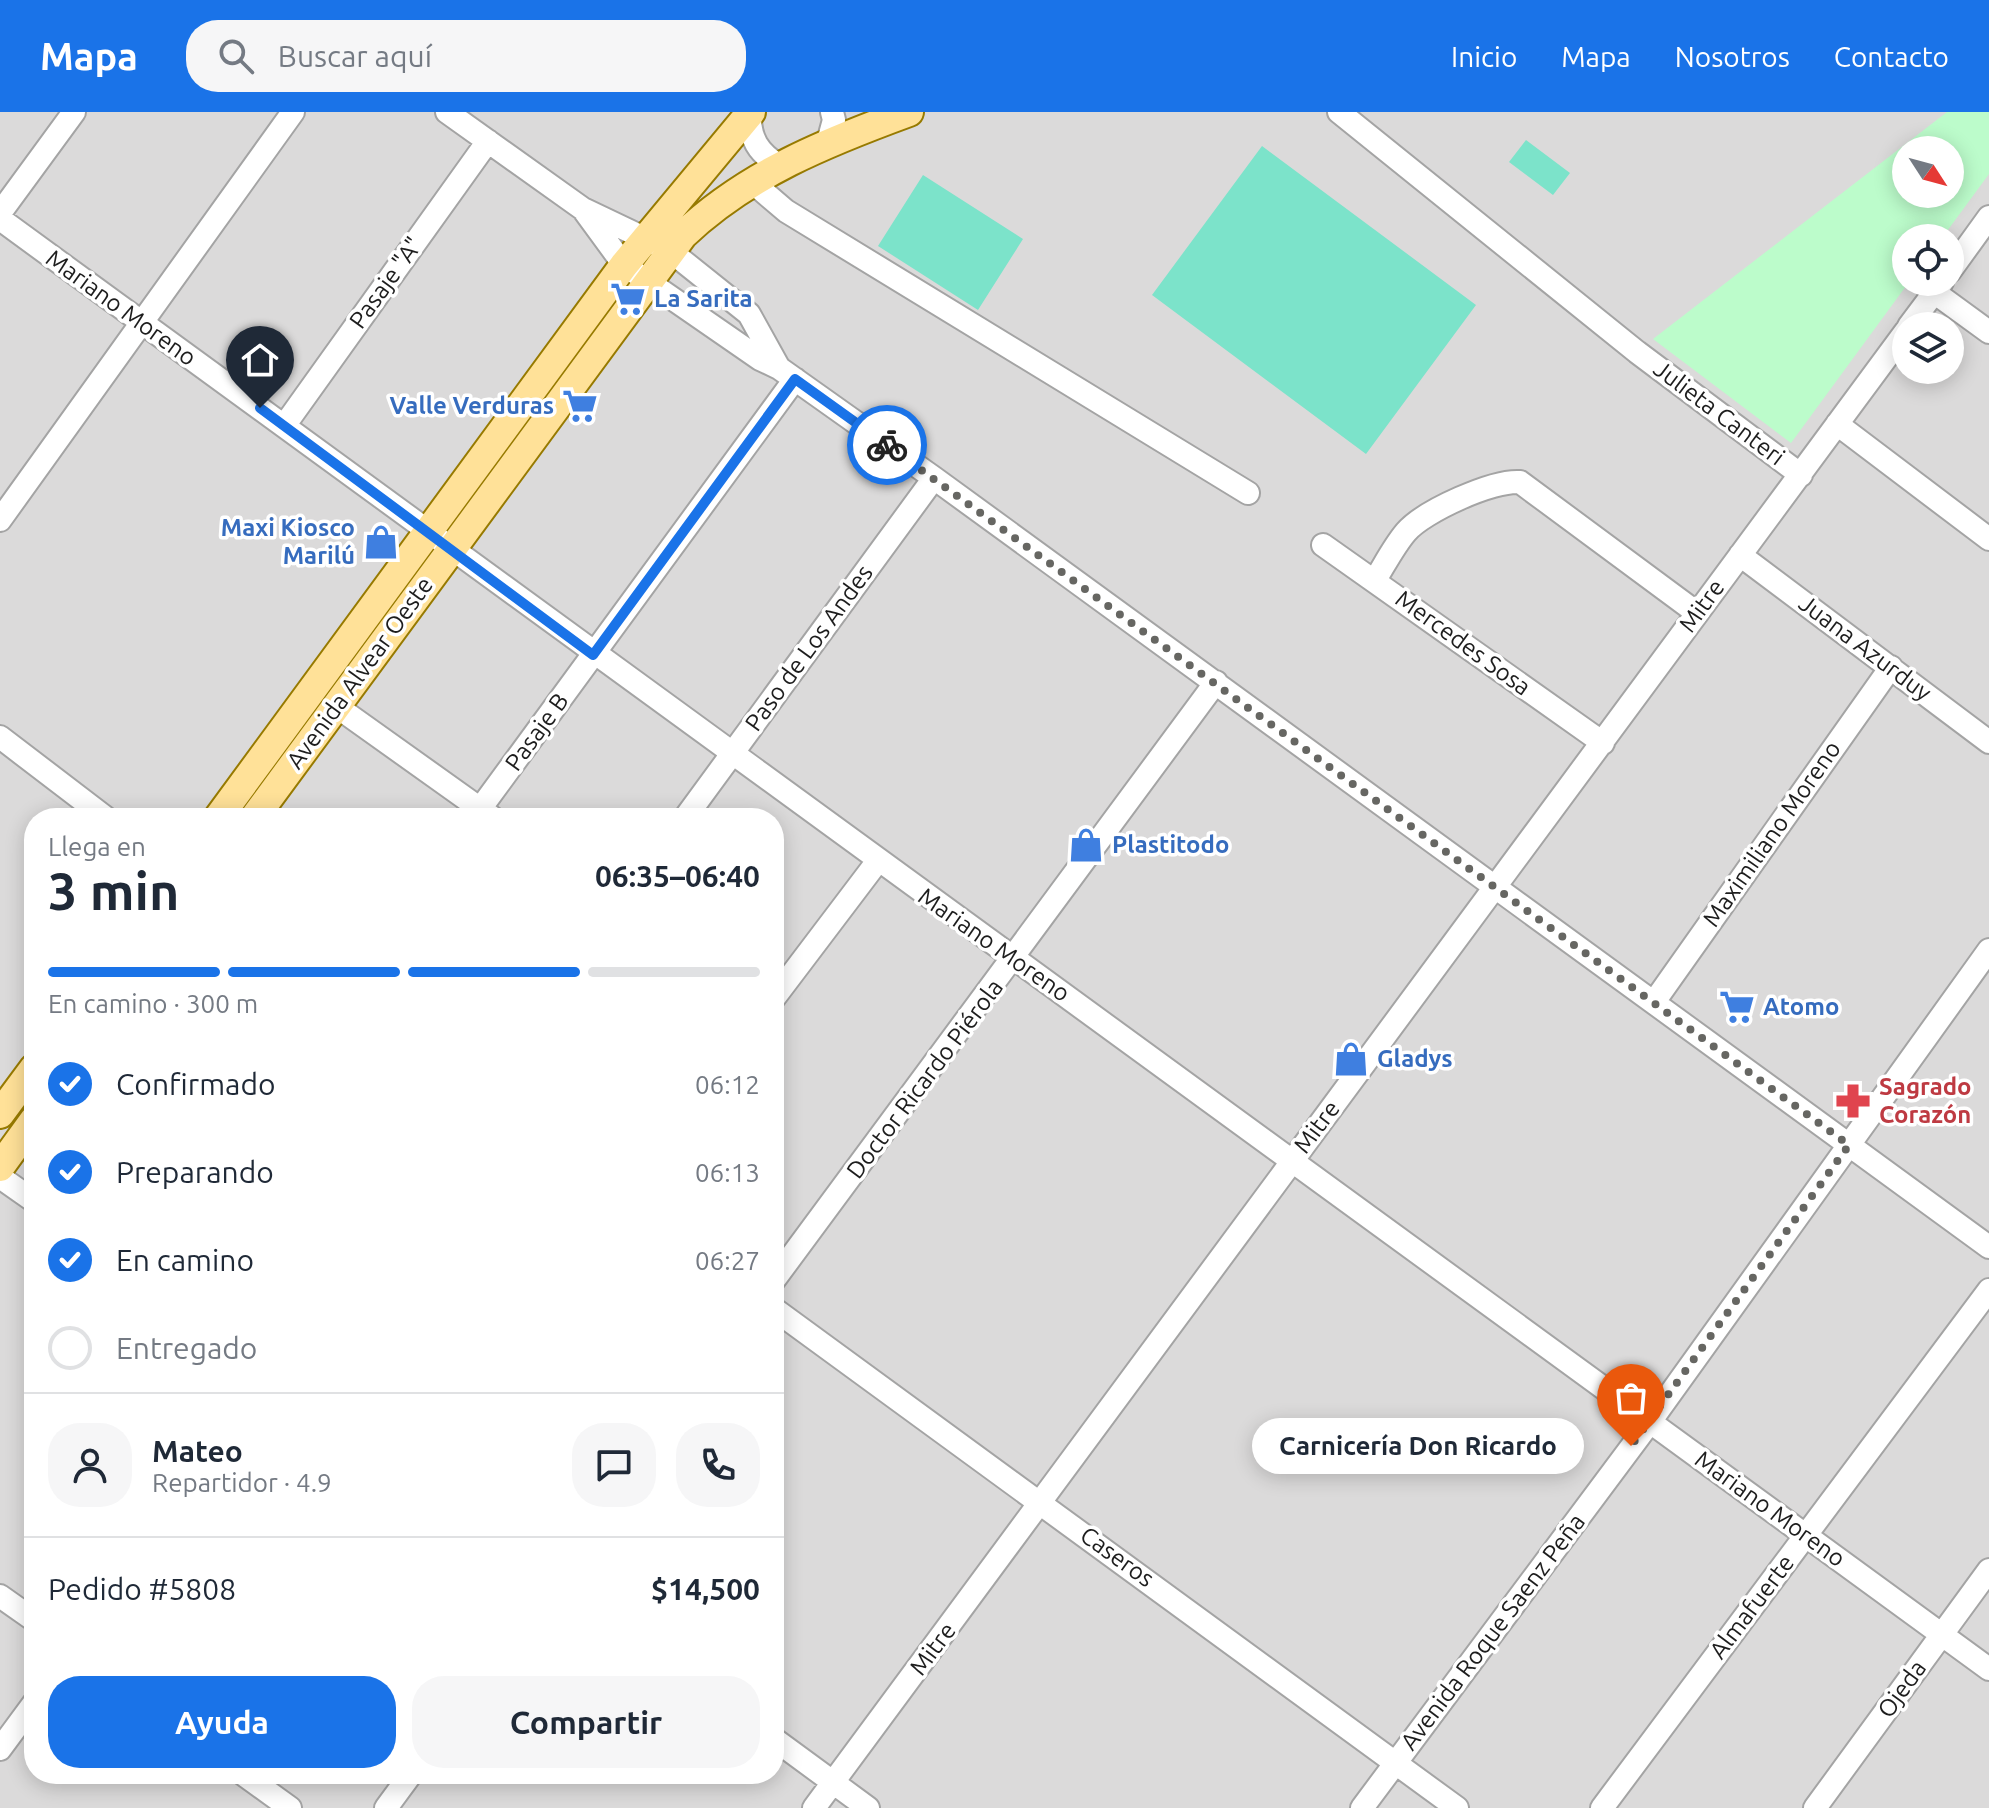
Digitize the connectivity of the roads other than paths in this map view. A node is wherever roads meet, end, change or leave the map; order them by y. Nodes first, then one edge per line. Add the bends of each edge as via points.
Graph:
1 (74, 112) edge
2 (293, 112) edge
3 (447, 112) edge
4 (750, 112) edge
5 (832, 112) edge
6 (909, 112) edge
7 (1339, 112) edge
8 (488, 141) junction
9 (828, 142) junction
10 (780, 166) junction
11 (751, 181) junction
12 (583, 209) junction
13 (0, 216) edge
14 (1989, 217) edge
15 (656, 245) junction
16 (1964, 252) edge
17 (634, 273) junction
18 (1948, 296) edge
19 (141, 323) junction
20 (1989, 332) edge
21 (1892, 350) edge
22 (787, 373) junction
23 (1837, 424) junction
24 (284, 426) junction
25 (1801, 475) junction
26 (934, 478) junction
27 (1248, 493) dead end
28 (0, 520) edge
29 (1989, 539) edge
30 (438, 541) junction
31 (1323, 545) dead end
32 (1740, 555) junction
33 (1375, 580) junction
34 (1697, 613) junction
35 (593, 655) junction
36 (1891, 667) junction
37 (1216, 682) junction
38 (336, 706) junction
39 (0, 737) edge
40 (1989, 742) edge
41 (1603, 743) junction
42 (730, 756) junction
43 (93, 808) edge
44 (226, 808) edge
45 (261, 808) edge
46 (480, 808) edge
47 (490, 808) edge
48 (692, 808) edge
49 (877, 862) junction
50 (1496, 886) junction
51 (1989, 950) edge
52 (1015, 958) junction
53 (784, 985) edge
54 (1654, 1002) junction
55 (24, 1082) edge
56 (0, 1114) edge
57 (24, 1134) edge
58 (1849, 1145) junction
59 (1291, 1162) junction
60 (0, 1167) edge
61 (0, 1177) edge
62 (24, 1194) edge
63 (1989, 1247) edge
64 (784, 1267) edge
65 (1989, 1290) edge
66 (784, 1316) edge
67 (1650, 1422) junction
68 (1043, 1503) junction
69 (1806, 1535) junction
70 (1989, 1570) edge
71 (0, 1596) edge
72 (24, 1613) edge
73 (1942, 1634) junction
74 (1989, 1669) edge
75 (24, 1717) edge
76 (784, 1746) edge
77 (0, 1749) edge
78 (1396, 1763) junction
79 (833, 1782) junction
80 (257, 1784) edge
81 (404, 1784) edge
82 (290, 1808) edge
83 (386, 1808) edge
84 (814, 1808) edge
85 (868, 1808) edge
86 (1362, 1808) edge
87 (1457, 1808) edge
88 (1602, 1808) edge
89 (1815, 1808) edge

1 - 13 street
2 - 19 street
3 - 8 street
4 - 10 street via 755,144
4 - 15 main road, Avenida Alvear Oeste
5 - 9 street
6 - 9 main road, Avenida Alvear Oeste
7 - 25 street, Julieta Canteri via 1637,352
8 - 12 street
8 - 24 street, Pasaje "A"
9 - 10 main road, Avenida Alvear Oeste
10 - 11 main road, Avenida Alvear Oeste
11 - 15 main road, Avenida Alvear Oeste
11 - 27 street via 786,211
12 - 15 street
12 - 17 street
13 - 19 street, Mariano Moreno
14 - 16 street
15 - 17 main road, Avenida Alvear Oeste
15 - 22 street via 749,314
17 - 22 street
17 - 30 main road, Avenida Alvear Oeste
18 - 20 street
19 - 24 street, Mariano Moreno
19 - 28 street
21 - 23 street, Mitre
22 - 26 street
22 - 35 street, Pasaje B
23 - 25 street, Mitre
23 - 29 street
24 - 30 street, Mariano Moreno
25 - 32 street, Mitre
26 - 37 street
26 - 42 street, Paso de Los Andes
30 - 35 street, Mariano Moreno
30 - 38 main road, Avenida Alvear Oeste
30 - 44 main road, Avenida Alvear Oeste
31 - 33 street, Mercedes Sosa
32 - 34 street, Mitre
32 - 36 street, Juana Azurduy
33 - 34 street via 1407,530 1426,515 1505,481 1520,482
33 - 41 street, Mercedes Sosa
34 - 41 street, Mitre
35 - 42 street, Mariano Moreno
35 - 47 street, Pasaje B
36 - 40 street, Juana Azurduy
36 - 54 street, Maximiliano Moreno
37 - 50 street
37 - 52 street, Doctor Ricardo Piérola
38 - 45 main road, Avenida Alvear Oeste
38 - 46 street
39 - 43 street
41 - 50 street, Mitre
42 - 48 street, Paso de Los Andes
42 - 49 street, Mariano Moreno
49 - 52 street, Mariano Moreno
49 - 53 street
50 - 54 street
50 - 59 street, Mitre
51 - 58 street, Avenida Roque Saenz Peña
52 - 59 street, Mariano Moreno
52 - 64 street, Doctor Ricardo Piérola
54 - 58 street
55 - 56 main road
57 - 60 main road
58 - 63 street
58 - 67 street, Avenida Roque Saenz Peña
59 - 67 street, Mariano Moreno
59 - 68 street, Mitre
61 - 62 street
65 - 69 street, Almafuerte
66 - 68 street, Caseros
67 - 69 street, Mariano Moreno
67 - 78 street, Avenida Roque Saenz Peña
68 - 78 street, Caseros
68 - 79 street, Mitre
69 - 73 street, Mariano Moreno
69 - 88 street, Almafuerte
70 - 73 street, Ojeda
71 - 72 street
73 - 74 street, Mariano Moreno
73 - 89 street, Ojeda
75 - 77 street
76 - 79 street
78 - 86 street, Avenida Roque Saenz Peña
78 - 87 street, Caseros
79 - 84 street, Mitre
79 - 85 street
80 - 82 street
81 - 83 street

